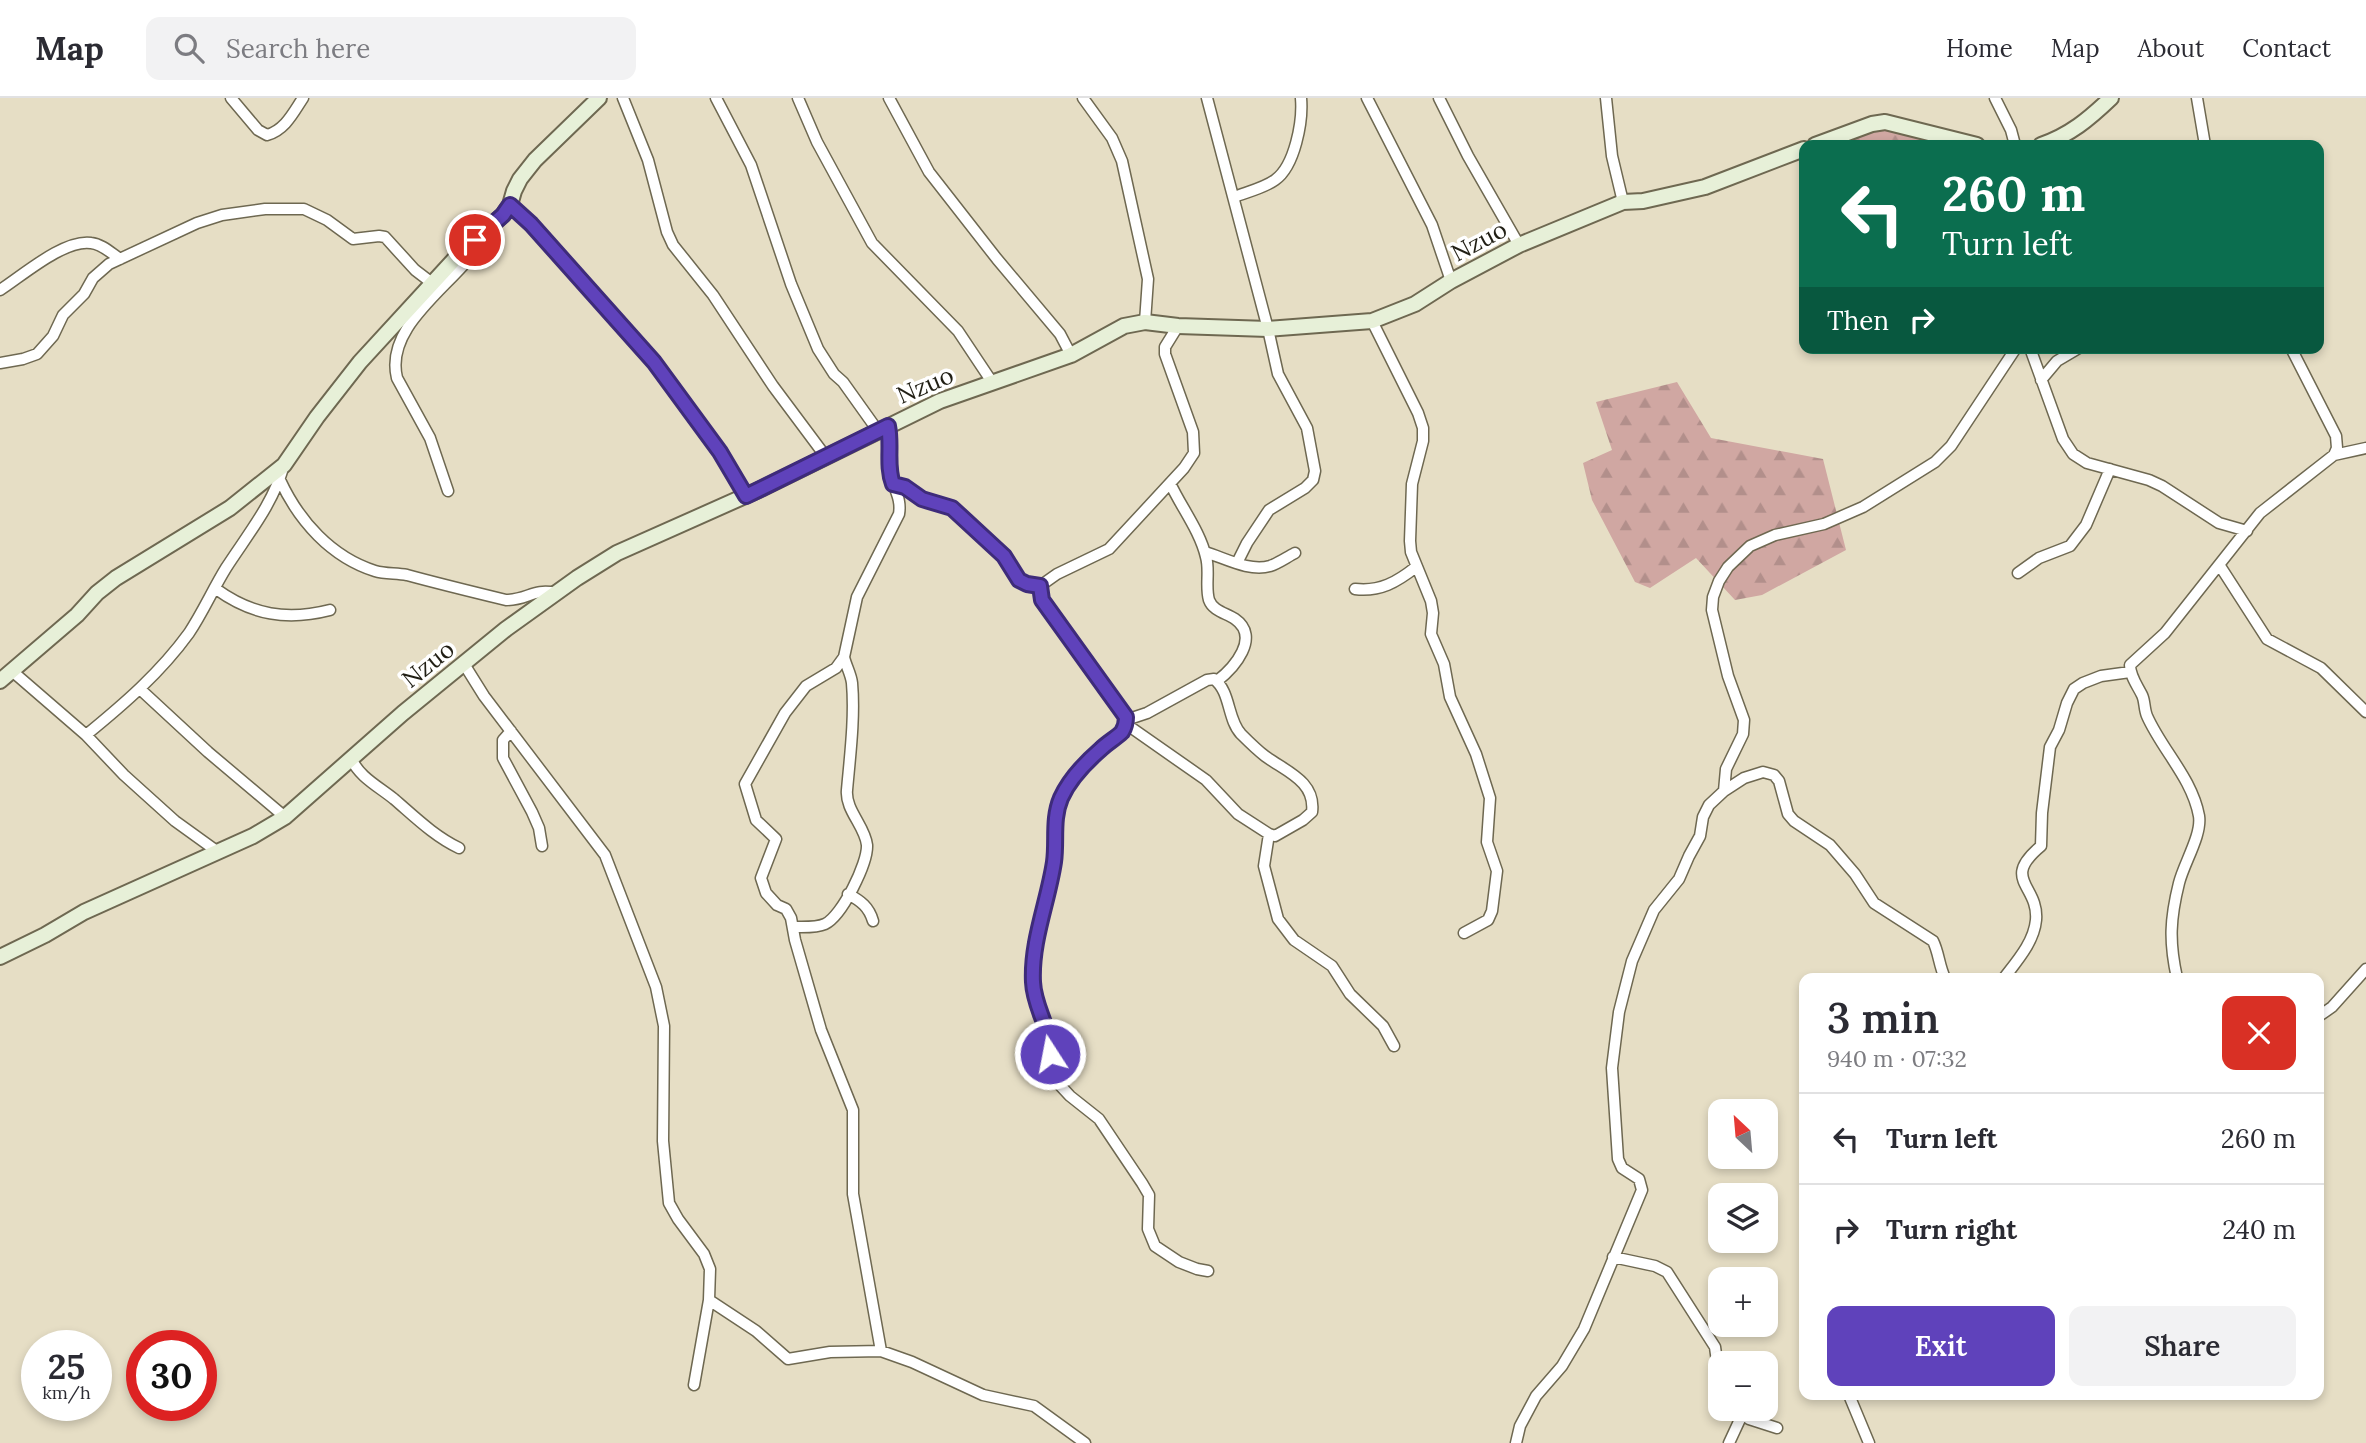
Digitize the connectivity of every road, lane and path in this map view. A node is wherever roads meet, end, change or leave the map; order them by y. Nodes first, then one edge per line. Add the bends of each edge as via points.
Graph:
1 (232, 98) edge
2 (303, 98) edge
3 (600, 98) edge
4 (623, 98) edge
5 (716, 98) edge
6 (799, 98) edge
7 (889, 98) edge
8 (1083, 98) edge
9 (1207, 98) edge
10 (1301, 98) edge
11 (1367, 98) edge
12 (1439, 98) edge
13 (1606, 98) edge
14 (1995, 98) edge
15 (2110, 98) edge
16 (2197, 98) edge
17 (1829, 140) edge
18 (1957, 140) edge
19 (2014, 140) edge
20 (2057, 140) edge
21 (2204, 140) edge
22 (1799, 151) edge
23 (1234, 197) junction
24 (1623, 202) junction
25 (510, 205) junction
26 (486, 231) junction
27 (1519, 245) junction
28 (120, 258) junction
29 (1451, 281) junction
30 (432, 283) junction
31 (0, 290) edge
32 (1372, 321) junction
33 (1145, 322) junction
34 (1178, 326) junction
35 (1268, 329) junction
36 (2013, 354) edge
37 (2032, 354) edge
38 (2069, 354) edge
39 (2294, 354) edge
40 (1071, 355) junction
41 (0, 363) edge
42 (2041, 380) junction
43 (992, 382) junction
44 (883, 428) junction
45 (2366, 448) edge
46 (2334, 455) junction
47 (826, 457) junction
48 (284, 464) junction
49 (2110, 469) junction
50 (280, 480) junction
51 (1170, 483) junction
52 (893, 484) junction
53 (448, 491) dead end
54 (746, 496) junction
55 (2247, 531) junction
56 (1205, 552) junction
57 (1295, 553) dead end
58 (1237, 563) junction
59 (1416, 566) junction
60 (2220, 566) junction
61 (2018, 573) dead end
62 (1040, 586) junction
63 (216, 589) junction
64 (1355, 589) dead end
65 (556, 593) junction
66 (330, 610) dead end
67 (844, 657) junction
68 (464, 664) junction
69 (2130, 672) junction
70 (6, 676) edge
71 (1217, 681) junction
72 (141, 690) junction
73 (2366, 712) edge
74 (1126, 722) junction
75 (511, 732) junction
76 (86, 735) junction
77 (351, 758) junction
78 (1724, 791) junction
79 (285, 817) junction
80 (1269, 834) junction
81 (542, 846) dead end
82 (458, 848) dead end
83 (218, 852) junction
84 (848, 894) junction
85 (873, 921) dead end
86 (793, 927) junction
87 (1464, 933) dead end
88 (0, 957) edge
89 (2366, 969) edge
90 (1942, 973) edge
91 (2007, 973) edge
92 (2177, 973) edge
93 (2324, 1013) edge
94 (1394, 1046) dead end
95 (1613, 1257) junction
96 (1209, 1271) dead end
97 (709, 1300) junction
98 (881, 1351) junction
99 (1715, 1351) edge
100 (694, 1385) dead end
101 (1851, 1400) edge
102 (1735, 1421) edge
103 (1760, 1421) edge
104 (1777, 1428) dead end
105 (1085, 1443) edge
106 (1516, 1443) edge
107 (1729, 1443) edge
108 (1869, 1443) edge

1 - 2 street via 258,131 267,135 285,124
3 - 25 street via 520,179
4 - 47 street via 648,160 673,245 720,304
5 - 44 street via 751,165 790,284 818,349 834,374
6 - 43 street via 817,142 872,243 958,331
7 - 40 street via 929,172 1060,334
8 - 33 street via 1112,138 1122,161 1148,279
9 - 23 street
10 - 23 street via 1296,142 1285,169 1276,180
11 - 29 street via 1432,225
12 - 27 street
13 - 24 street
14 - 19 street
15 - 20 street via 2087,122
16 - 21 street
17 - 18 street via 1885,122
22 - 24 street, Nzuo via 1705,187
23 - 35 street
24 - 27 street, Nzuo
25 - 26 street
25 - 54 street via 654,362
26 - 30 street
26 - 53 street via 474,253 402,337 396,353 397,378 430,438
27 - 29 street, Nzuo
28 - 30 street via 222,215 304,209 353,239 385,237
28 - 31 street via 90,242 73,245
28 - 41 street via 93,278 37,354
29 - 32 street, Nzuo via 1415,304
30 - 48 street via 360,362
32 - 35 street, Nzuo
32 - 59 street via 1423,428 1410,520 1409,541
33 - 34 street, Nzuo
33 - 40 street, Nzuo via 1116,330
34 - 35 street, Nzuo
34 - 51 street via 1165,354 1195,444 1194,453
35 - 58 street via 1279,374 1307,428 1315,471 1305,488 1269,510
36 - 78 street via 1936,462 1863,507 1750,546 1719,580 1712,610 1744,720 1743,734 1726,769
37 - 42 street
38 - 42 street
39 - 46 street via 2336,436
40 - 43 street, Nzuo
42 - 49 street via 2073,454
43 - 44 street, Nzuo
44 - 47 street, Nzuo
44 - 52 street via 890,438
45 - 46 street
46 - 55 street via 2260,513
47 - 54 street, Nzuo
48 - 50 street
48 - 70 street via 230,508 116,578
49 - 55 street via 2149,480 2219,523
49 - 61 street via 2086,524 2070,546 2039,558
50 - 63 street
50 - 65 street via 315,534 356,564 506,600 544,590
51 - 56 street
51 - 62 street via 1109,549
52 - 62 street via 952,508 1004,556 1019,580
52 - 67 street via 899,514 857,597
54 - 65 street, Nzuo via 617,552
55 - 60 street
56 - 58 street
56 - 71 street via 1210,602 1241,623 1246,633 1239,660
57 - 58 street via 1273,566
59 - 64 street via 1385,587
59 - 87 street via 1432,601 1431,634 1444,664 1450,697 1490,798 1487,842 1497,871 1492,911 1488,919
60 - 69 street via 2165,633 2130,665
60 - 73 street via 2267,639 2320,668
62 - 74 street via 1042,600
63 - 66 street via 232,601 270,615
63 - 72 street via 188,635
65 - 68 street, Nzuo
67 - 84 street via 852,680 846,793 867,845
67 - 86 street via 836,668 806,686 785,713 745,784 756,820 776,839 762,871 762,884 771,899 789,913
68 - 75 street
68 - 77 street, Nzuo
69 - 91 street via 2083,683 2067,703 2050,747 2041,846 2022,870 2037,917 2034,933
69 - 92 street via 2146,714 2193,797 2199,818 2199,831 2179,882 2170,937
70 - 76 street
71 - 74 street via 1208,680
71 - 80 street via 1236,728 1263,755 1286,768 1312,798 1311,815 1275,836
72 - 76 street
72 - 79 street
74 - 80 street via 1206,780 1238,814
74 - 96 street via 1079,772 1061,799 1032,982 1051,1040 1053,1074 1070,1097 1099,1119 1149,1195 1148,1229 1155,1246 1179,1262
75 - 81 street via 503,740 503,758 532,812
75 - 97 street via 606,855 656,987 664,1026 665,1186 668,1203 710,1269
76 - 83 street via 175,821
77 - 79 street, Nzuo
77 - 82 street via 377,788
78 - 90 street via 1744,778 1763,772 1774,775 1788,814 1830,845 1874,903 1933,941
78 - 95 street via 1709,805 1679,879 1654,910 1632,961 1619,1012 1612,1068 1618,1159 1622,1168 1639,1179 1642,1190
79 - 83 street, Nzuo
80 - 94 street via 1264,866 1278,919 1294,940 1332,966
83 - 88 street, Nzuo via 85,912
84 - 85 street via 869,909
84 - 86 street via 826,924
86 - 98 street via 821,1030 853,1110 853,1194
89 - 93 street
95 - 99 street via 1667,1272
95 - 106 street via 1584,1329 1562,1366 1536,1396
97 - 98 street via 788,1359
97 - 100 street
98 - 105 street via 983,1395 1034,1406
101 - 108 street
102 - 107 street
103 - 104 street

